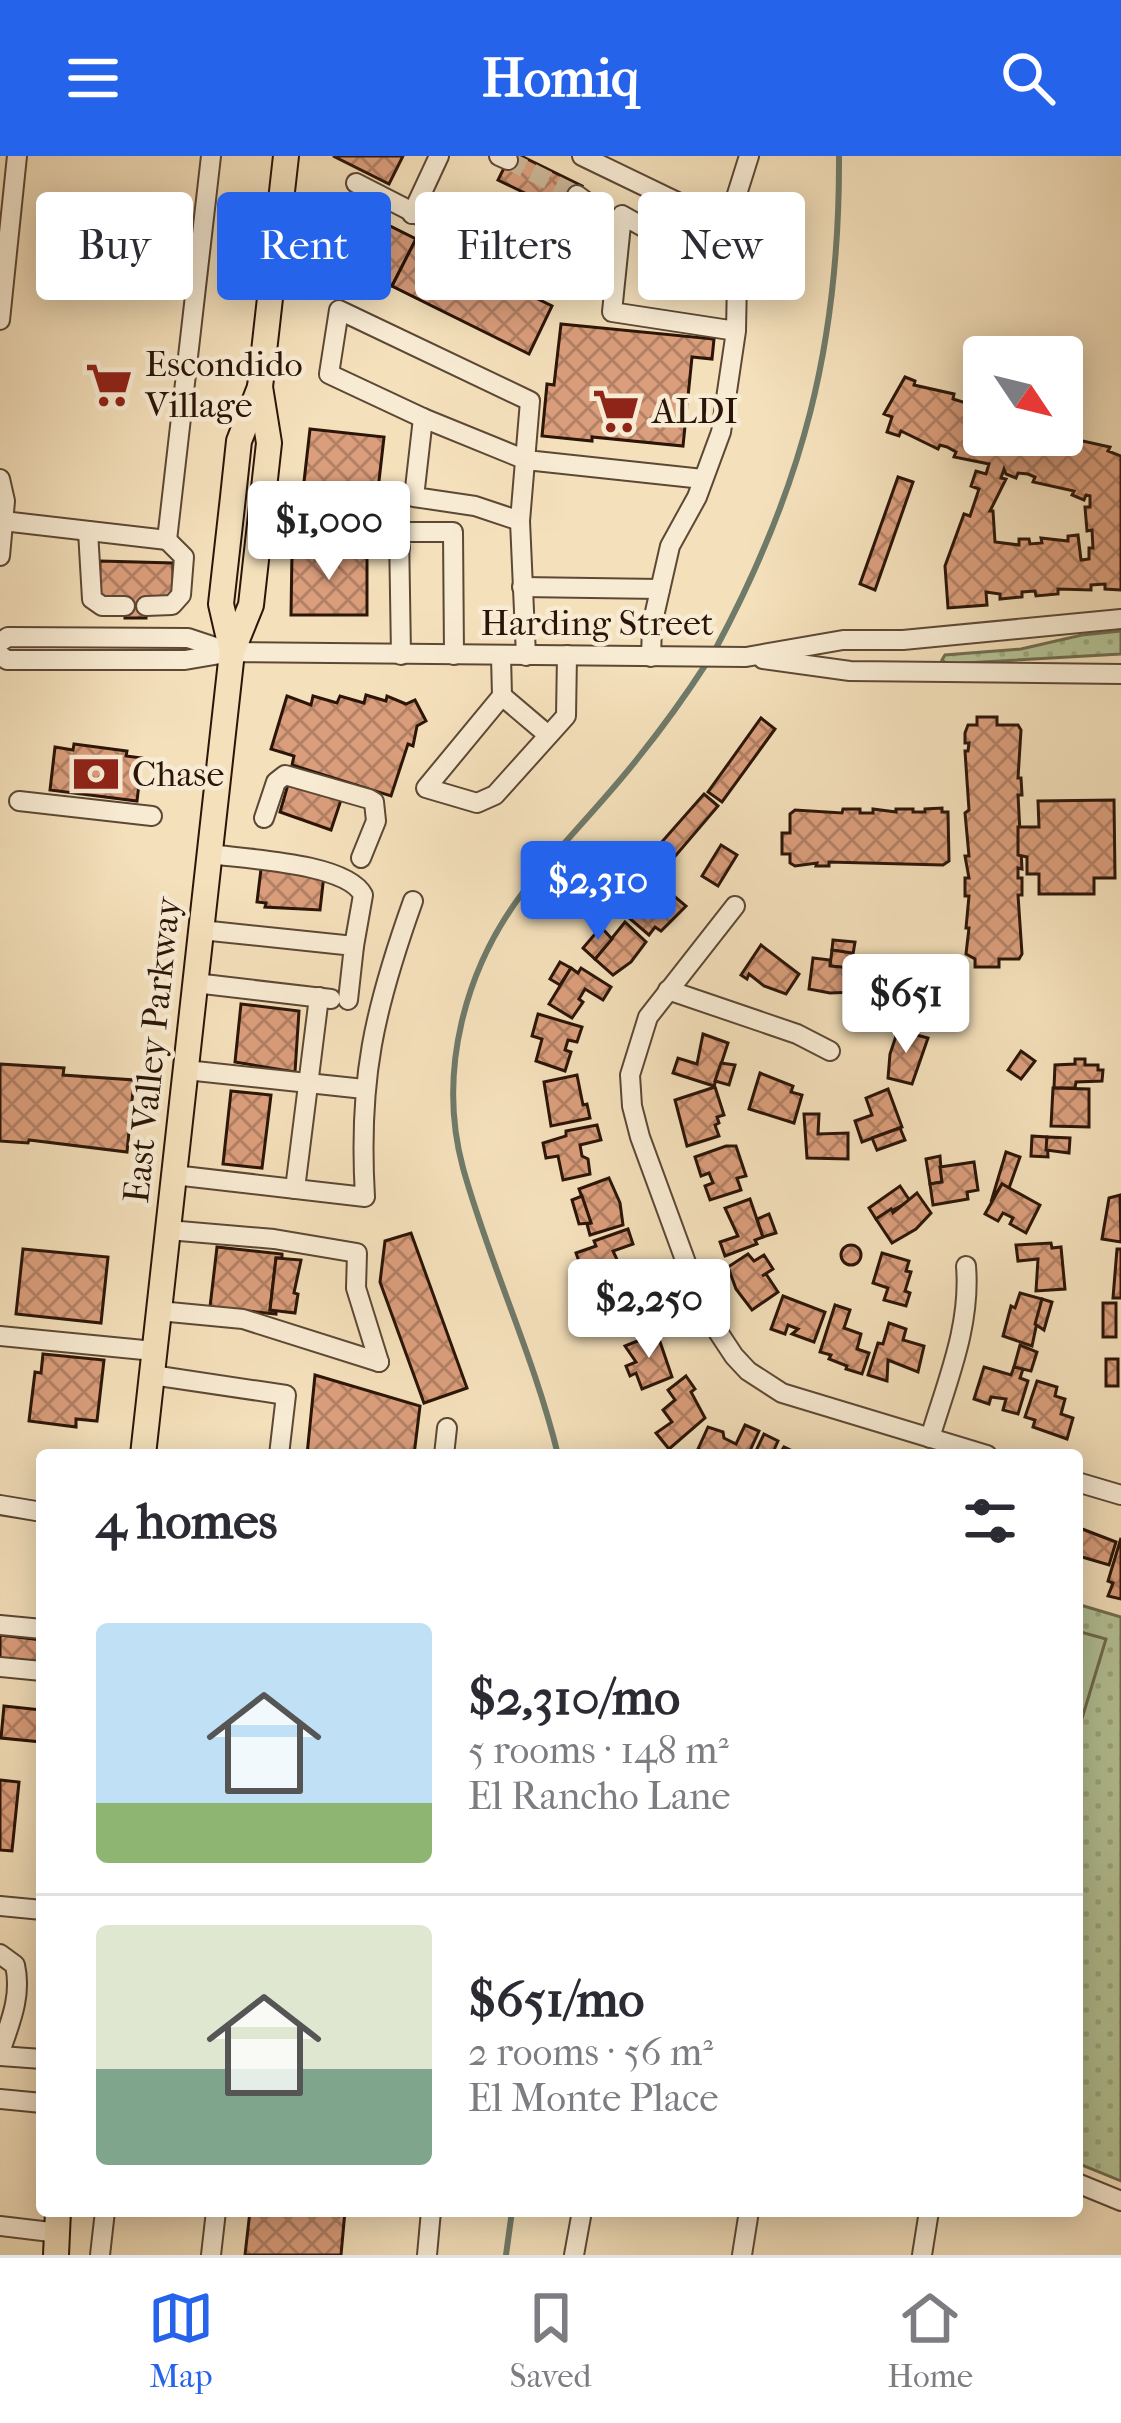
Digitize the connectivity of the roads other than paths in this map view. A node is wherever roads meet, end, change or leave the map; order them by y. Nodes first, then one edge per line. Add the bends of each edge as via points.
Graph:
1 (17, 156) edge
2 (211, 156) edge
3 (286, 156) edge
4 (439, 156) edge
5 (582, 156) edge
6 (749, 156) edge
7 (356, 183) dead end
8 (412, 214) junction
9 (415, 215) edge
10 (0, 320) edge
11 (736, 331) junction
12 (260, 387) junction
13 (423, 418) junction
14 (526, 460) junction
15 (0, 478) edge
16 (703, 479) junction
17 (440, 501) junction
18 (3, 521) junction
19 (520, 521) junction
20 (88, 531) junction
21 (437, 532) junction
22 (259, 534) junction
23 (295, 538) tunnel mouth
24 (167, 540) junction
25 (323, 540) tunnel mouth
26 (399, 540) junction
27 (0, 556) edge
28 (522, 587) junction
29 (660, 589) junction
30 (125, 606) dead end
31 (146, 606) dead end
32 (1121, 619) edge
33 (0, 642) edge
34 (232, 652) junction
35 (0, 655) edge
36 (401, 655) junction
37 (454, 655) junction
38 (501, 656) junction
39 (526, 656) junction
40 (567, 656) junction
41 (656, 657) junction
42 (746, 657) junction
43 (1121, 674) edge
44 (502, 696) junction
45 (548, 735) junction
46 (19, 801) dead end
47 (152, 816) dead end
48 (264, 818) dead end
49 (209, 854) junction
50 (361, 858) dead end
51 (413, 901) dead end
52 (735, 906) dead end
53 (201, 930) junction
54 (354, 946) junction
55 (195, 983) junction
56 (668, 990) junction
57 (320, 997) junction
58 (348, 1000) junction
59 (378, 1004) junction
60 (830, 1051) dead end
61 (185, 1070) junction
62 (308, 1083) junction
63 (364, 1089) junction
64 (174, 1175) junction
65 (295, 1189) junction
66 (168, 1230) junction
67 (966, 1266) dead end
68 (159, 1311) junction
69 (0, 1336) edge
70 (153, 1363) junction
71 (447, 1428) dead end
72 (930, 1438) junction
73 (144, 1449) edge
74 (280, 1449) edge
75 (445, 1449) edge
76 (967, 1449) edge
77 (1083, 1484) edge
78 (1121, 1495) edge
79 (0, 1505) edge
80 (36, 1511) edge
81 (0, 1625) edge
82 (36, 1628) edge
83 (0, 1667) edge
84 (36, 1670) edge
85 (0, 1906) edge
86 (36, 1909) edge
87 (0, 1954) edge
88 (0, 2054) edge
89 (36, 2058) edge
90 (0, 2099) edge
91 (36, 2102) edge
92 (1083, 2185) edge
93 (1121, 2201) edge
94 (103, 2217) edge
95 (215, 2217) edge
96 (430, 2217) edge
97 (581, 2217) edge
98 (748, 2217) edge
99 (928, 2217) edge
100 (0, 2226) edge
101 (59, 2226) edge
102 (100, 2255) edge
103 (211, 2255) edge
104 (427, 2255) edge
105 (574, 2255) edge
106 (742, 2255) edge
107 (922, 2255) edge

1 - 10 street
2 - 24 street
3 - 12 main road, East Valley Parkway
4 - 8 street
5 - 6 street via 727,226
7 - 8 street
8 - 9 street
11 - 11 street via 737,280 622,215 612,312
11 - 16 street via 721,432
12 - 22 main road, East Valley Parkway via 269,443
12 - 34 main road, East Valley Parkway via 239,441 221,604
13 - 14 street
13 - 14 street via 329,374 339,310 530,400
13 - 17 street via 414,497
14 - 16 street
14 - 19 street
15 - 18 street
16 - 29 street via 670,546
17 - 19 street
17 - 21 street
18 - 20 street
18 - 27 street
19 - 28 street
20 - 24 street
20 - 30 street via 92,599
21 - 26 street
21 - 37 street via 453,532
22 - 23 street
22 - 34 main road, East Valley Parkway via 251,605
24 - 31 street via 184,557 181,595
25 - 26 street
26 - 36 street
28 - 29 street
28 - 39 street
29 - 41 street
32 - 42 street, Harding Street via 843,640
33 - 34 street via 188,638
34 - 35 street via 185,660
34 - 36 street, Harding Street
34 - 49 main road, East Valley Parkway
36 - 37 street, Harding Street
37 - 38 street, Harding Street
38 - 39 street, Harding Street
38 - 44 street
39 - 40 street, Harding Street
40 - 41 street, Harding Street
40 - 45 street via 566,716
41 - 42 street, Harding Street
42 - 43 street, Harding Street via 869,672
44 - 45 street
44 - 45 street via 426,788 477,803
46 - 47 street
48 - 50 street via 285,775 369,799 377,815
49 - 53 main road, East Valley Parkway
49 - 54 street via 320,870 353,883 363,895
51 - 59 street
52 - 56 street
53 - 54 street
53 - 55 main road, East Valley Parkway
54 - 58 street
55 - 57 street
55 - 61 main road, East Valley Parkway
56 - 60 street
56 - 72 street via 637,1043 632,1106 716,1334 748,1371 782,1393
57 - 58 street
57 - 62 street
58 - 59 street
59 - 63 street
61 - 62 street
61 - 64 main road, East Valley Parkway
62 - 63 street
62 - 65 street
63 - 65 street via 365,1196
64 - 65 street
64 - 66 main road, East Valley Parkway
66 - 68 main road, East Valley Parkway
66 - 68 street via 357,1252 356,1288 379,1362 242,1319
67 - 72 street via 963,1331
68 - 70 main road, East Valley Parkway
69 - 70 street
70 - 73 main road, East Valley Parkway
70 - 74 street via 286,1395
71 - 75 street
72 - 76 street
77 - 78 street
79 - 80 street
81 - 82 street
83 - 84 street
85 - 86 street
87 - 88 street via 15,1965 18,1994
88 - 89 street
90 - 91 street
92 - 93 street
94 - 102 street
95 - 103 street
96 - 104 street
97 - 105 street
98 - 106 street
99 - 107 street
100 - 101 street

